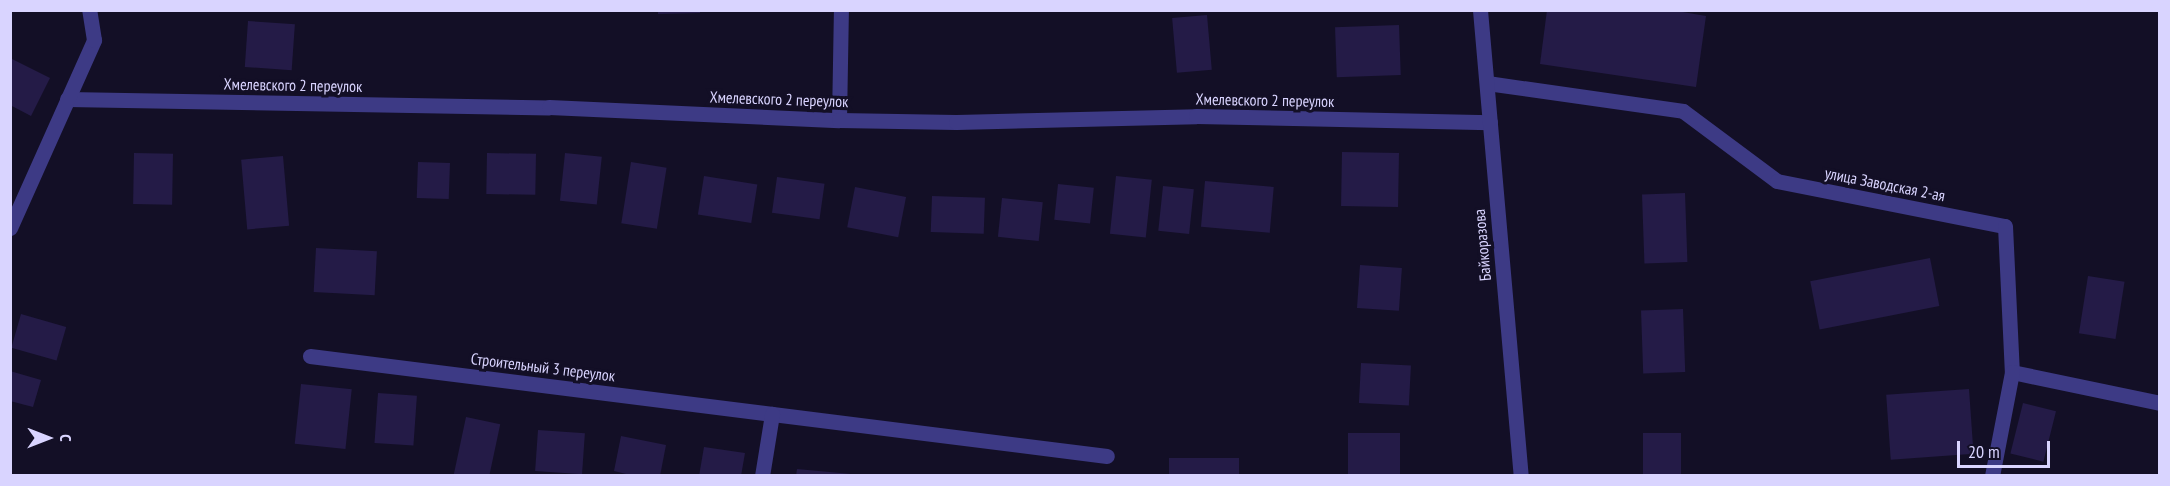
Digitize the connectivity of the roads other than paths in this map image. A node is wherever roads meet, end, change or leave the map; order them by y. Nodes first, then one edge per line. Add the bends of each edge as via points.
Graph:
1 (89, 10) edge
2 (841, 10) edge
3 (1480, 10) edge
4 (1487, 83) junction
5 (68, 99) junction
6 (839, 120) junction
7 (1490, 122) junction
8 (10, 228) edge
9 (310, 356) dead end
10 (2013, 372) junction
11 (2160, 403) edge
12 (772, 414) junction
13 (1107, 456) dead end
14 (762, 476) edge
15 (1521, 476) edge
16 (1992, 476) edge

1 - 5 street via 94,40
2 - 6 street
3 - 4 street, Байкоразова
4 - 7 street, Байкоразова
4 - 10 street, улица Заводская 2-ая via 1683,111 1777,181 2005,226
5 - 6 street, Хмелевского 2 переулок via 549,107
5 - 8 street
6 - 7 street, Хмелевского 2 переулок via 956,122 1196,116
7 - 15 street, Байкоразова
9 - 12 street, Строительный 3 переулок
10 - 11 street
10 - 16 street
12 - 13 street, Строительный 3 переулок
12 - 14 street

